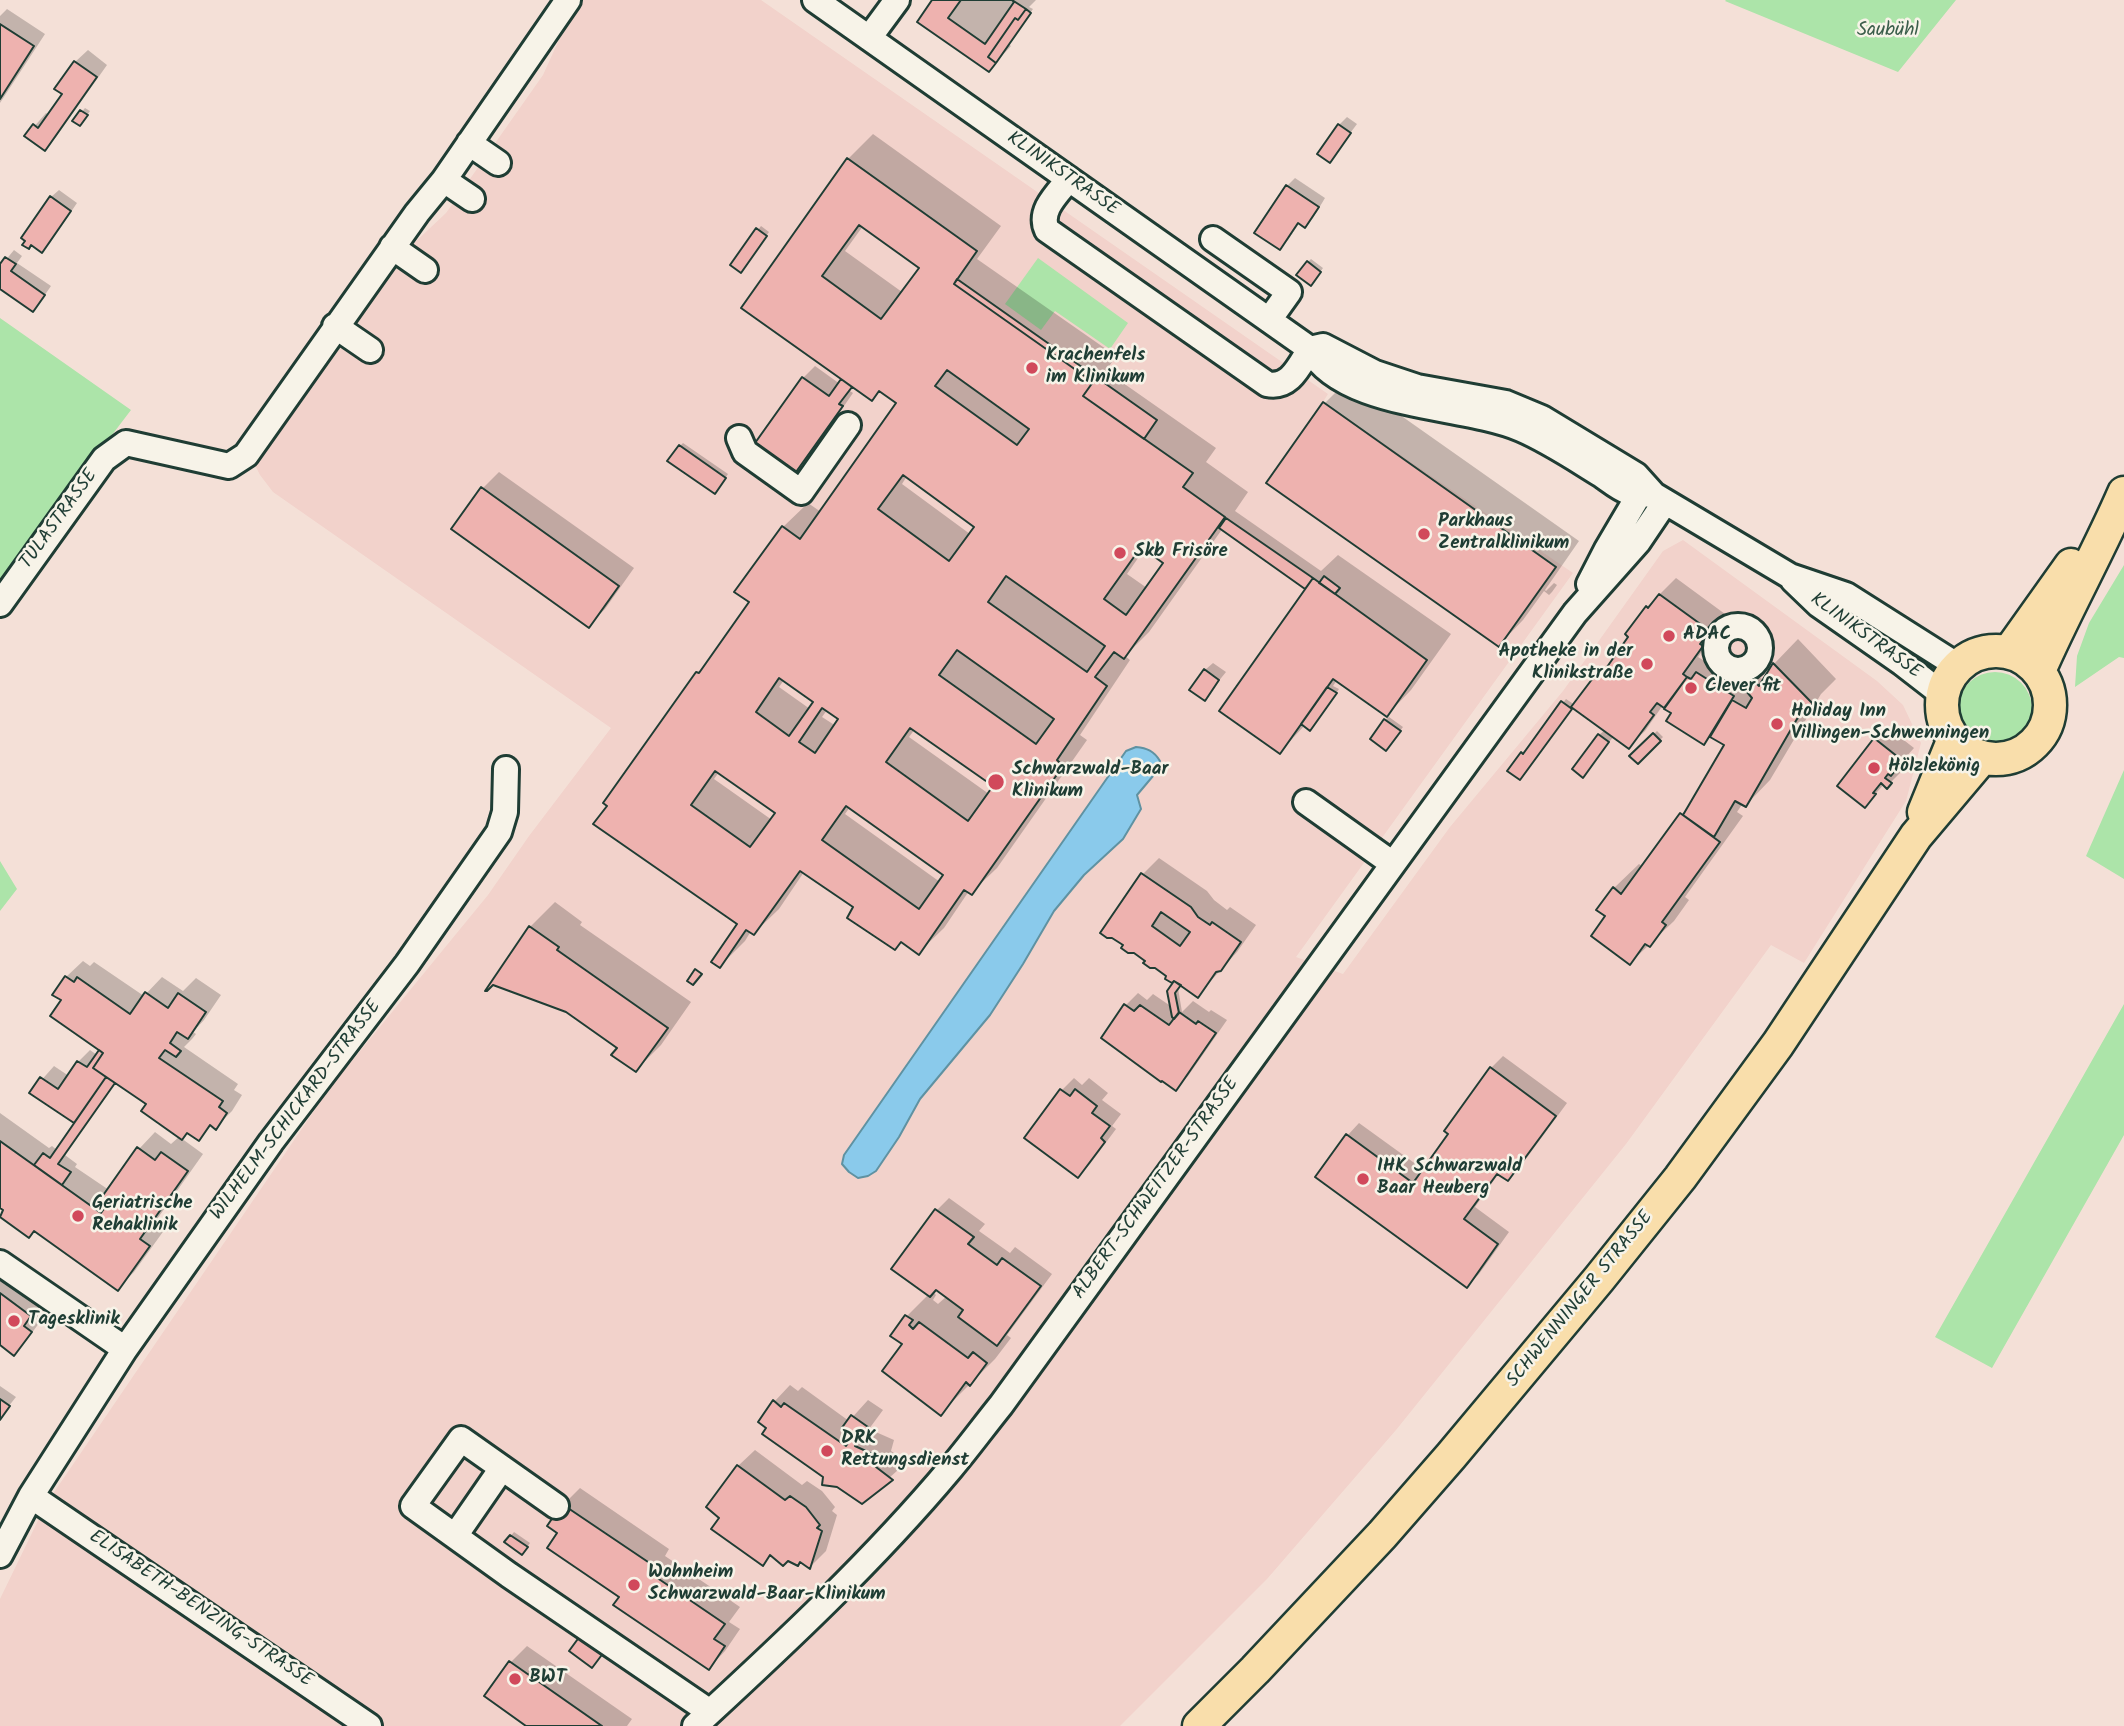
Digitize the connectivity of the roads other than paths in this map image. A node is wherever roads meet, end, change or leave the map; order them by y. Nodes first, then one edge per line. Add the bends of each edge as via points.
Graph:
1 (568, 0) edge
2 (815, 0) edge
3 (897, 0) edge
4 (869, 38) junction
5 (469, 143) junction
6 (498, 163) dead end
7 (1069, 179) junction
8 (444, 180) junction
9 (472, 199) dead end
10 (1213, 239) dead end
11 (392, 247) junction
12 (425, 270) dead end
13 (1269, 320) junction
14 (335, 326) junction
15 (1310, 349) junction
16 (370, 350) dead end
17 (848, 425) dead end
18 (739, 438) dead end
19 (2124, 492) edge
20 (1653, 497) junction
21 (1790, 576) junction
22 (0, 604) edge
23 (2010, 652) junction
24 (1958, 666) junction
25 (2039, 671) junction
26 (1942, 694) junction
27 (1953, 741) junction
28 (1982, 758) junction
29 (506, 769) dead end
30 (1306, 803) dead end
31 (1916, 836) junction
32 (1393, 864) junction
33 (0, 1263) edge
34 (125, 1349) junction
35 (502, 1468) junction
36 (31, 1496) junction
37 (556, 1506) dead end
38 (455, 1536) junction
39 (0, 1555) edge
40 (703, 1719) edge
41 (369, 1726) edge
42 (1199, 1726) edge

1 - 5 street
2 - 4 street, KLINIKSTRASSE
3 - 4 street
4 - 7 street, KLINIKSTRASSE
5 - 6 street
5 - 8 street
7 - 13 street, KLINIKSTRASSE
7 - 15 street via 1043,222 1058,238 1267,384 1287,382
8 - 9 street
8 - 11 street
10 - 13 street via 1289,292
11 - 12 street
11 - 14 street
13 - 15 street, KLINIKSTRASSE
14 - 16 street
14 - 22 street, TULASTRASSE via 246,455 229,467 126,443 104,459
15 - 20 street, KLINIKSTRASSE via 1323,346 1375,373 1417,387 1506,403 1542,418 1636,475
17 - 18 street via 801,492 745,453
19 - 23 main road
19 - 25 main road
20 - 21 street, KLINIKSTRASSE
20 - 32 street, ALBERT-SCHWEITZER-STRASSE via 1607,549 1575,613
21 - 24 street, KLINIKSTRASSE via 1846,595
21 - 26 street, KLINIKSTRASSE via 1819,605
23 - 24 main road via 1973,655
23 - 25 main road
24 - 26 main road
25 - 28 main road via 2050,703 2042,736 2015,757
26 - 27 main road via 1943,719
27 - 28 main road
27 - 31 main road, SCHWENNINGER STRASSE
28 - 31 main road, SCHWENNINGER STRASSE
29 - 34 street, WILHELM-SCHICKARD-STRASSE via 505,812 499,832
30 - 32 street
31 - 42 main road, SCHWENNINGER STRASSE via 1778,1044 1599,1279 1382,1535
32 - 40 street, ALBERT-SCHWEITZER-STRASSE via 951,1468 872,1556
33 - 34 street
34 - 36 street, WILHELM-SCHICKARD-STRASSE
35 - 37 street
35 - 38 street
35 - 38 street via 461,1439 414,1506
36 - 39 street, WILHELM-SCHICKARD-STRASSE
36 - 41 street, ELISABETH-BENZING-STRASSE
38 - 40 street

